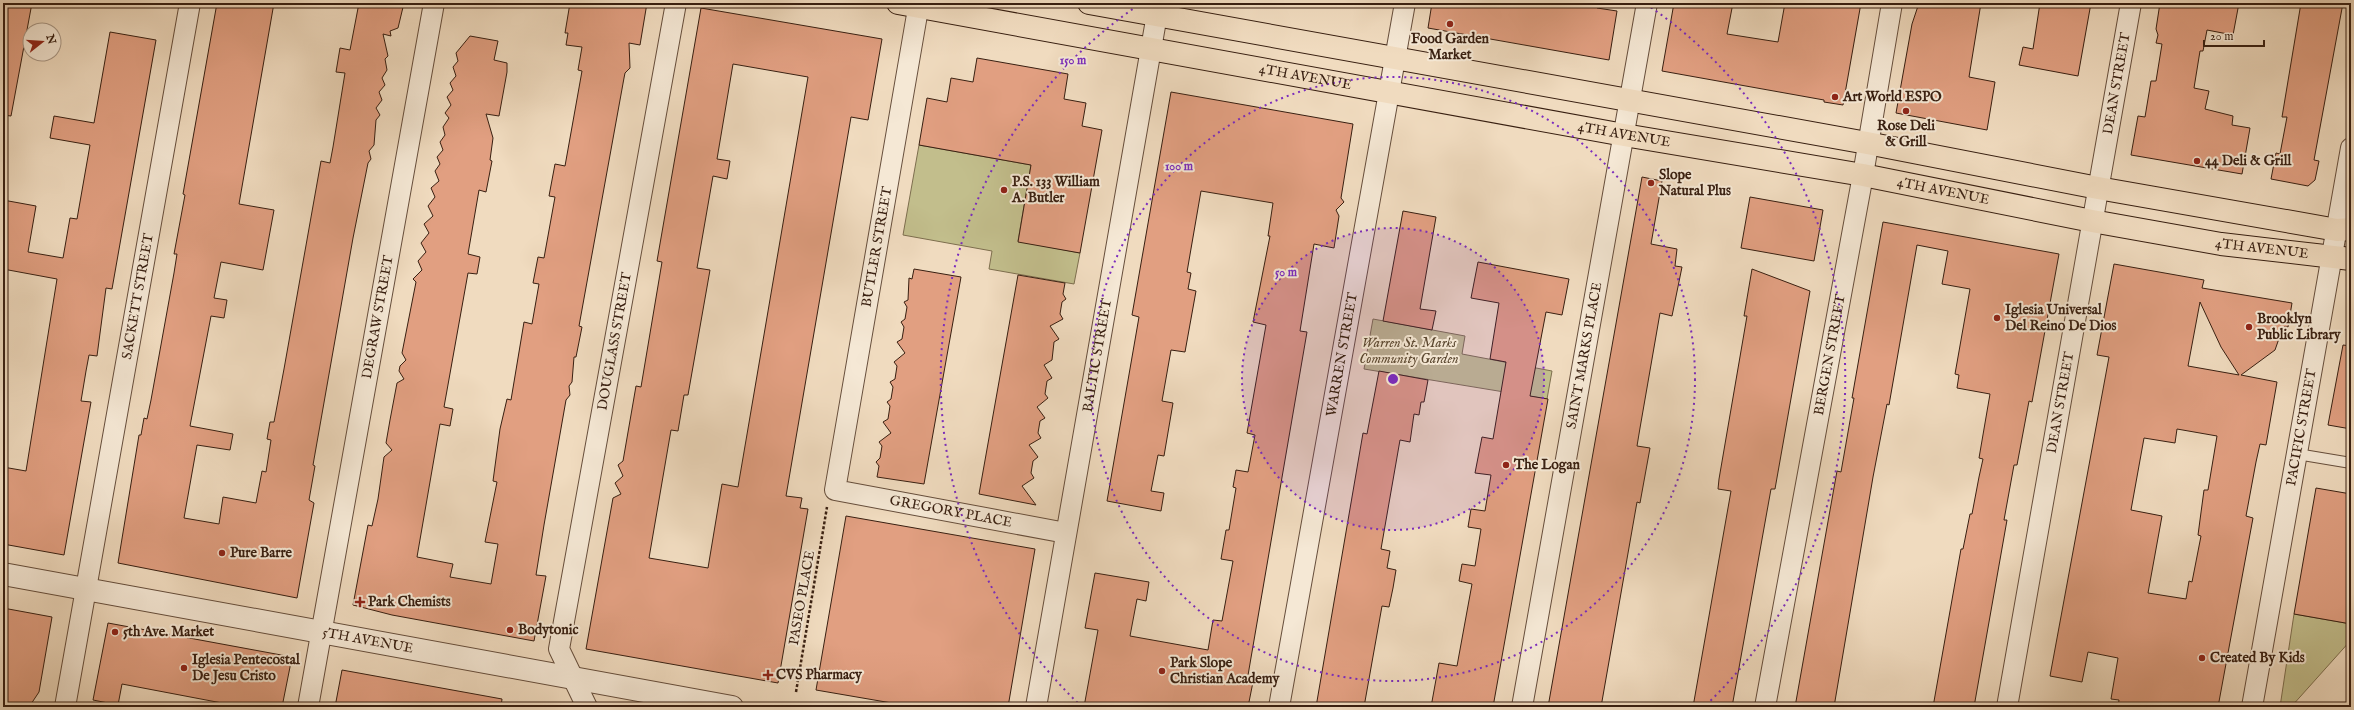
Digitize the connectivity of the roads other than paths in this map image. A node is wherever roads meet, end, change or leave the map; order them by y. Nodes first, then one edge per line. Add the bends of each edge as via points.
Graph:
1 (190, 3) edge
2 (434, 3) edge
3 (676, 3) edge
4 (1089, 3) edge
5 (1405, 3) edge
6 (1647, 3) edge
7 (1892, 3) edge
8 (2131, 3) edge
9 (912, 4) edge
10 (1158, 9) edge
11 (1151, 49) junction
12 (1395, 59) junction
13 (1389, 92) junction
14 (1630, 102) junction
15 (1624, 135) junction
16 (1867, 143) junction
17 (2351, 148) edge
18 (1863, 175) junction
19 (2098, 188) junction
20 (2092, 221) junction
21 (2344, 229) edge
22 (2342, 258) edge
23 (2297, 454) junction
24 (2351, 463) edge
25 (831, 499) joint
26 (1066, 533) junction
27 (3, 574) edge
28 (86, 589) junction
29 (321, 632) junction
30 (573, 678) junction
31 (65, 707) edge
32 (308, 707) edge
33 (587, 707) edge
34 (732, 707) edge
35 (1036, 707) edge
36 (1279, 707) edge
37 (1522, 707) edge
38 (1765, 707) edge
39 (2007, 707) edge
40 (2252, 707) edge

1 - 28 street, SACKETT STREET
2 - 29 street, DEGRAW STREET
3 - 30 street, DOUGLASS STREET via 559,649
4 - 10 main road
5 - 12 street, WARREN STREET
6 - 14 street, SAINT MARKS PLACE
7 - 16 street, BERGEN STREET
8 - 19 street, DEAN STREET
9 - 11 main road, 4TH AVENUE
9 - 25 street, BUTLER STREET
10 - 11 street, BALTIC STREET
10 - 12 main road
11 - 13 main road, 4TH AVENUE
11 - 26 street, BALTIC STREET
12 - 13 street, WARREN STREET
12 - 14 main road
13 - 15 main road, 4TH AVENUE
13 - 36 street, WARREN STREET
14 - 15 street, SAINT MARKS PLACE
14 - 16 main road
15 - 18 main road, 4TH AVENUE
15 - 37 street, SAINT MARKS PLACE
16 - 18 street, BERGEN STREET
16 - 19 main road
17 - 21 street, PACIFIC STREET
18 - 20 main road, 4TH AVENUE
18 - 38 street, BERGEN STREET
19 - 20 street, DEAN STREET
19 - 21 main road
20 - 22 main road, 4TH AVENUE via 2221,244
20 - 39 street, DEAN STREET
21 - 22 street, PACIFIC STREET
22 - 23 street, PACIFIC STREET
23 - 24 lane
23 - 40 street, PACIFIC STREET
25 - 26 street, GREGORY PLACE
26 - 35 street, BALTIC STREET
27 - 28 street, 5TH AVENUE
28 - 29 street, 5TH AVENUE
28 - 31 street, SACKETT STREET
29 - 30 street, 5TH AVENUE
29 - 32 street, DEGRAW STREET
30 - 33 street, DOUGLASS STREET
30 - 34 street, 5TH AVENUE

